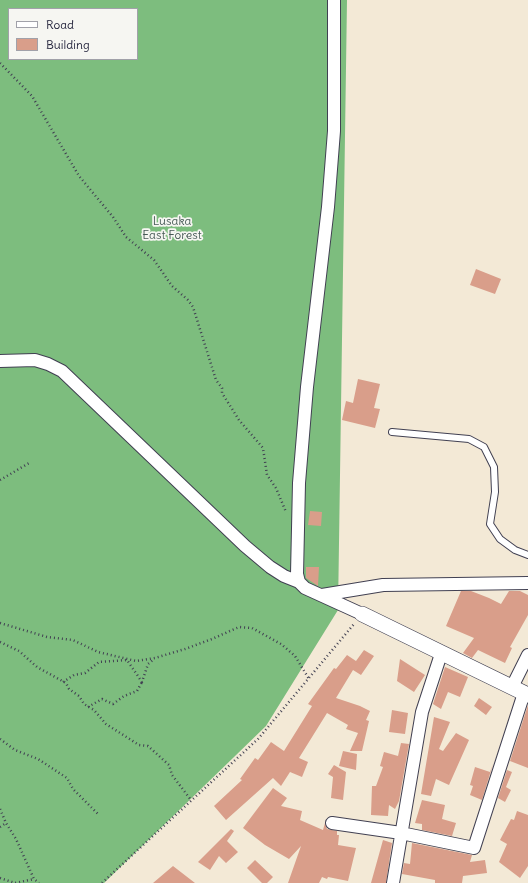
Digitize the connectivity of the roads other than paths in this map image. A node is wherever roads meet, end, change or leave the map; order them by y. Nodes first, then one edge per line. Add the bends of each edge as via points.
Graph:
1 (334, 0) edge
2 (0, 361) edge
3 (392, 432) dead end
4 (528, 555) edge
5 (299, 582) junction
6 (528, 583) edge
7 (322, 595) junction
8 (362, 614) joint
9 (441, 654) junction
10 (528, 655) edge
11 (521, 692) edge
12 (332, 823) dead end
13 (401, 833) junction
14 (393, 883) edge

1 - 5 street via 333,139 307,387 297,527
2 - 5 street via 35,360 62,371 245,546 270,567
3 - 4 lane via 469,439 484,447 494,467 495,492 490,524 500,539 515,550
5 - 7 street via 305,588
6 - 7 street via 383,585
7 - 8 street
8 - 9 street
9 - 11 street
9 - 13 street via 422,712
10 - 11 street
11 - 13 street via 474,848
12 - 13 street
13 - 14 street

